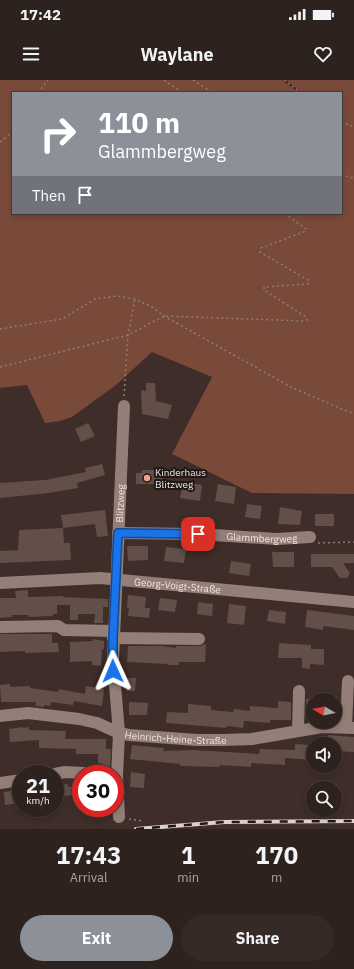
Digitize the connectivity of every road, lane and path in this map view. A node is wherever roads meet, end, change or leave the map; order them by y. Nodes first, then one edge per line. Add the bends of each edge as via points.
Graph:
1 (48, 80) edge
2 (164, 80) edge
3 (193, 80) edge
4 (284, 80) edge
5 (39, 92) edge
6 (182, 92) edge
7 (211, 92) edge
8 (300, 92) edge
9 (342, 122) edge
10 (354, 127) edge
11 (12, 131) edge
12 (0, 142) edge
13 (342, 175) edge
14 (354, 178) edge
15 (285, 214) edge
16 (134, 299) junction
17 (164, 316) junction
18 (0, 329) edge
19 (128, 335) junction
20 (0, 367) edge
21 (124, 406) joint
22 (354, 413) edge
23 (118, 533) junction
24 (310, 537) dead end
25 (116, 580) junction
26 (0, 583) edge
27 (354, 602) edge
28 (0, 627) edge
29 (114, 634) junction
30 (199, 639) dead end
31 (348, 680) dead end
32 (299, 691) dead end
33 (0, 716) edge
34 (350, 728) edge
35 (298, 731) junction
36 (119, 733) junction
37 (117, 765) edge
38 (12, 781) edge
39 (0, 783) edge
40 (120, 817) edge
41 (143, 821) dead end

1 - 5 path
2 - 6 path
3 - 7 path
4 - 8 path
9 - 10 path
11 - 12 path
13 - 14 path
15 - 17 path via 306,231 261,248 260,252 309,282 264,287 264,290 307,320
16 - 17 path
16 - 18 path via 117,296 95,299 62,319
16 - 19 path
17 - 19 path
17 - 22 path via 292,386
19 - 20 path
19 - 21 path
21 - 23 street, Blitzweg
23 - 24 street, Glammbergweg via 198,534 276,539
23 - 25 street, Blitzweg
25 - 26 street, Georg-Voigt-Straße via 100,578
25 - 27 street, Georg-Voigt-Straße
25 - 29 street, Blitzweg
28 - 29 street via 58,626 64,630
29 - 30 street
29 - 36 street, Blitzweg via 114,681
31 - 34 street
32 - 35 street
33 - 36 street, Heinrich-Heine-Straße via 28,713 79,719 97,723
34 - 35 street, Heinrich-Heine-Straße via 322,727
35 - 36 street, Heinrich-Heine-Straße via 223,740
36 - 37 street, Blitzweg
38 - 39 street
40 - 41 path

